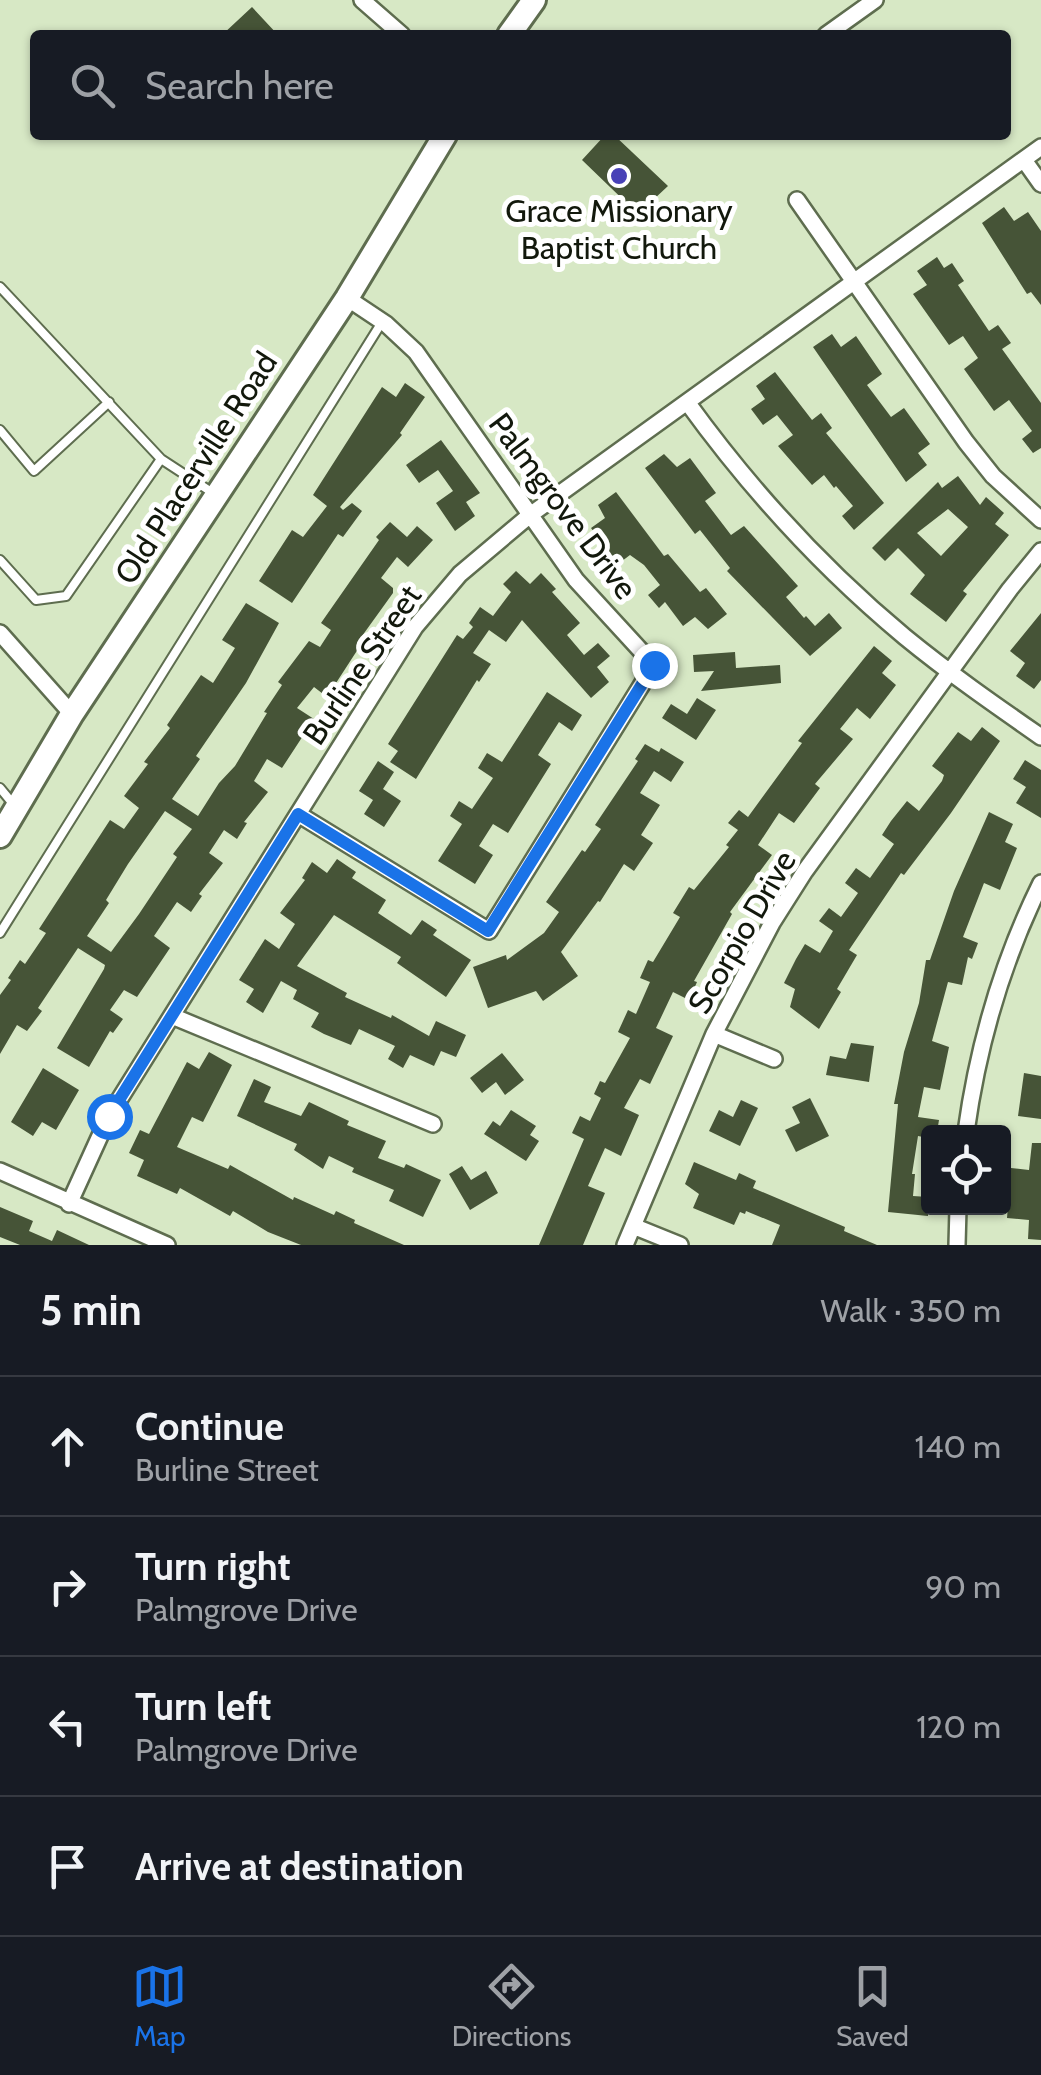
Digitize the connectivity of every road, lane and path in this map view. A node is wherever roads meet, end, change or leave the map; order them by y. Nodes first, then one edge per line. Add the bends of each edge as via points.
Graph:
1 (362, 0) edge
2 (534, 0) edge
3 (875, 0) edge
4 (396, 30) edge
5 (513, 30) edge
6 (833, 30) edge
7 (443, 140) edge
8 (1041, 147) edge
9 (1024, 160) junction
10 (1041, 184) edge
11 (797, 200) dead end
12 (853, 283) junction
13 (0, 287) edge
14 (347, 298) junction
15 (382, 321) junction
16 (110, 402) junction
17 (687, 402) junction
18 (0, 430) edge
19 (161, 459) junction
20 (217, 496) junction
21 (530, 515) junction
22 (1041, 520) edge
23 (1041, 551) edge
24 (0, 560) edge
25 (0, 634) edge
26 (951, 672) junction
27 (72, 714) junction
28 (1041, 737) edge
29 (0, 788) edge
30 (17, 808) junction
31 (298, 814) junction
32 (0, 836) edge
33 (1041, 883) edge
34 (0, 933) edge
35 (172, 1016) junction
36 (714, 1034) junction
37 (774, 1060) dead end
38 (433, 1124) dead end
39 (967, 1125) edge
40 (0, 1172) edge
41 (69, 1204) junction
42 (958, 1215) edge
43 (633, 1226) junction
44 (168, 1245) edge
45 (625, 1245) edge
46 (680, 1245) edge
47 (957, 1245) edge

1 - 4 street
2 - 5 street
3 - 6 street
7 - 14 street, Old Placerville Road
8 - 9 street, Burline Street
9 - 10 street
9 - 12 street, Burline Street
11 - 12 street
12 - 17 street, Burline Street
12 - 22 street via 966,442
13 - 16 lane
14 - 15 street, Palmgrove Drive
14 - 20 street, Old Placerville Road
15 - 21 street, Palmgrove Drive via 429,369
15 - 34 lane
16 - 18 lane via 34,471
16 - 19 lane
17 - 21 street, Burline Street
17 - 26 street via 800,540
19 - 20 lane
19 - 24 lane via 66,596 36,600
20 - 27 street, Old Placerville Road
21 - 31 street, Burline Street via 429,609
21 - 31 street, Palmgrove Drive via 576,580 654,665 488,931
23 - 26 street, Scorpio Drive
25 - 27 street
26 - 28 street
26 - 36 street, Scorpio Drive via 788,897
27 - 30 street, Old Placerville Road
29 - 30 lane
30 - 32 street, Old Placerville Road
31 - 35 street, Burline Street
33 - 39 street via 993,1001
35 - 38 street
35 - 41 street, Burline Street via 99,1134
36 - 37 street
36 - 43 street, Scorpio Drive
40 - 41 street
41 - 44 street
42 - 47 street
43 - 45 street, Scorpio Drive
43 - 46 street

